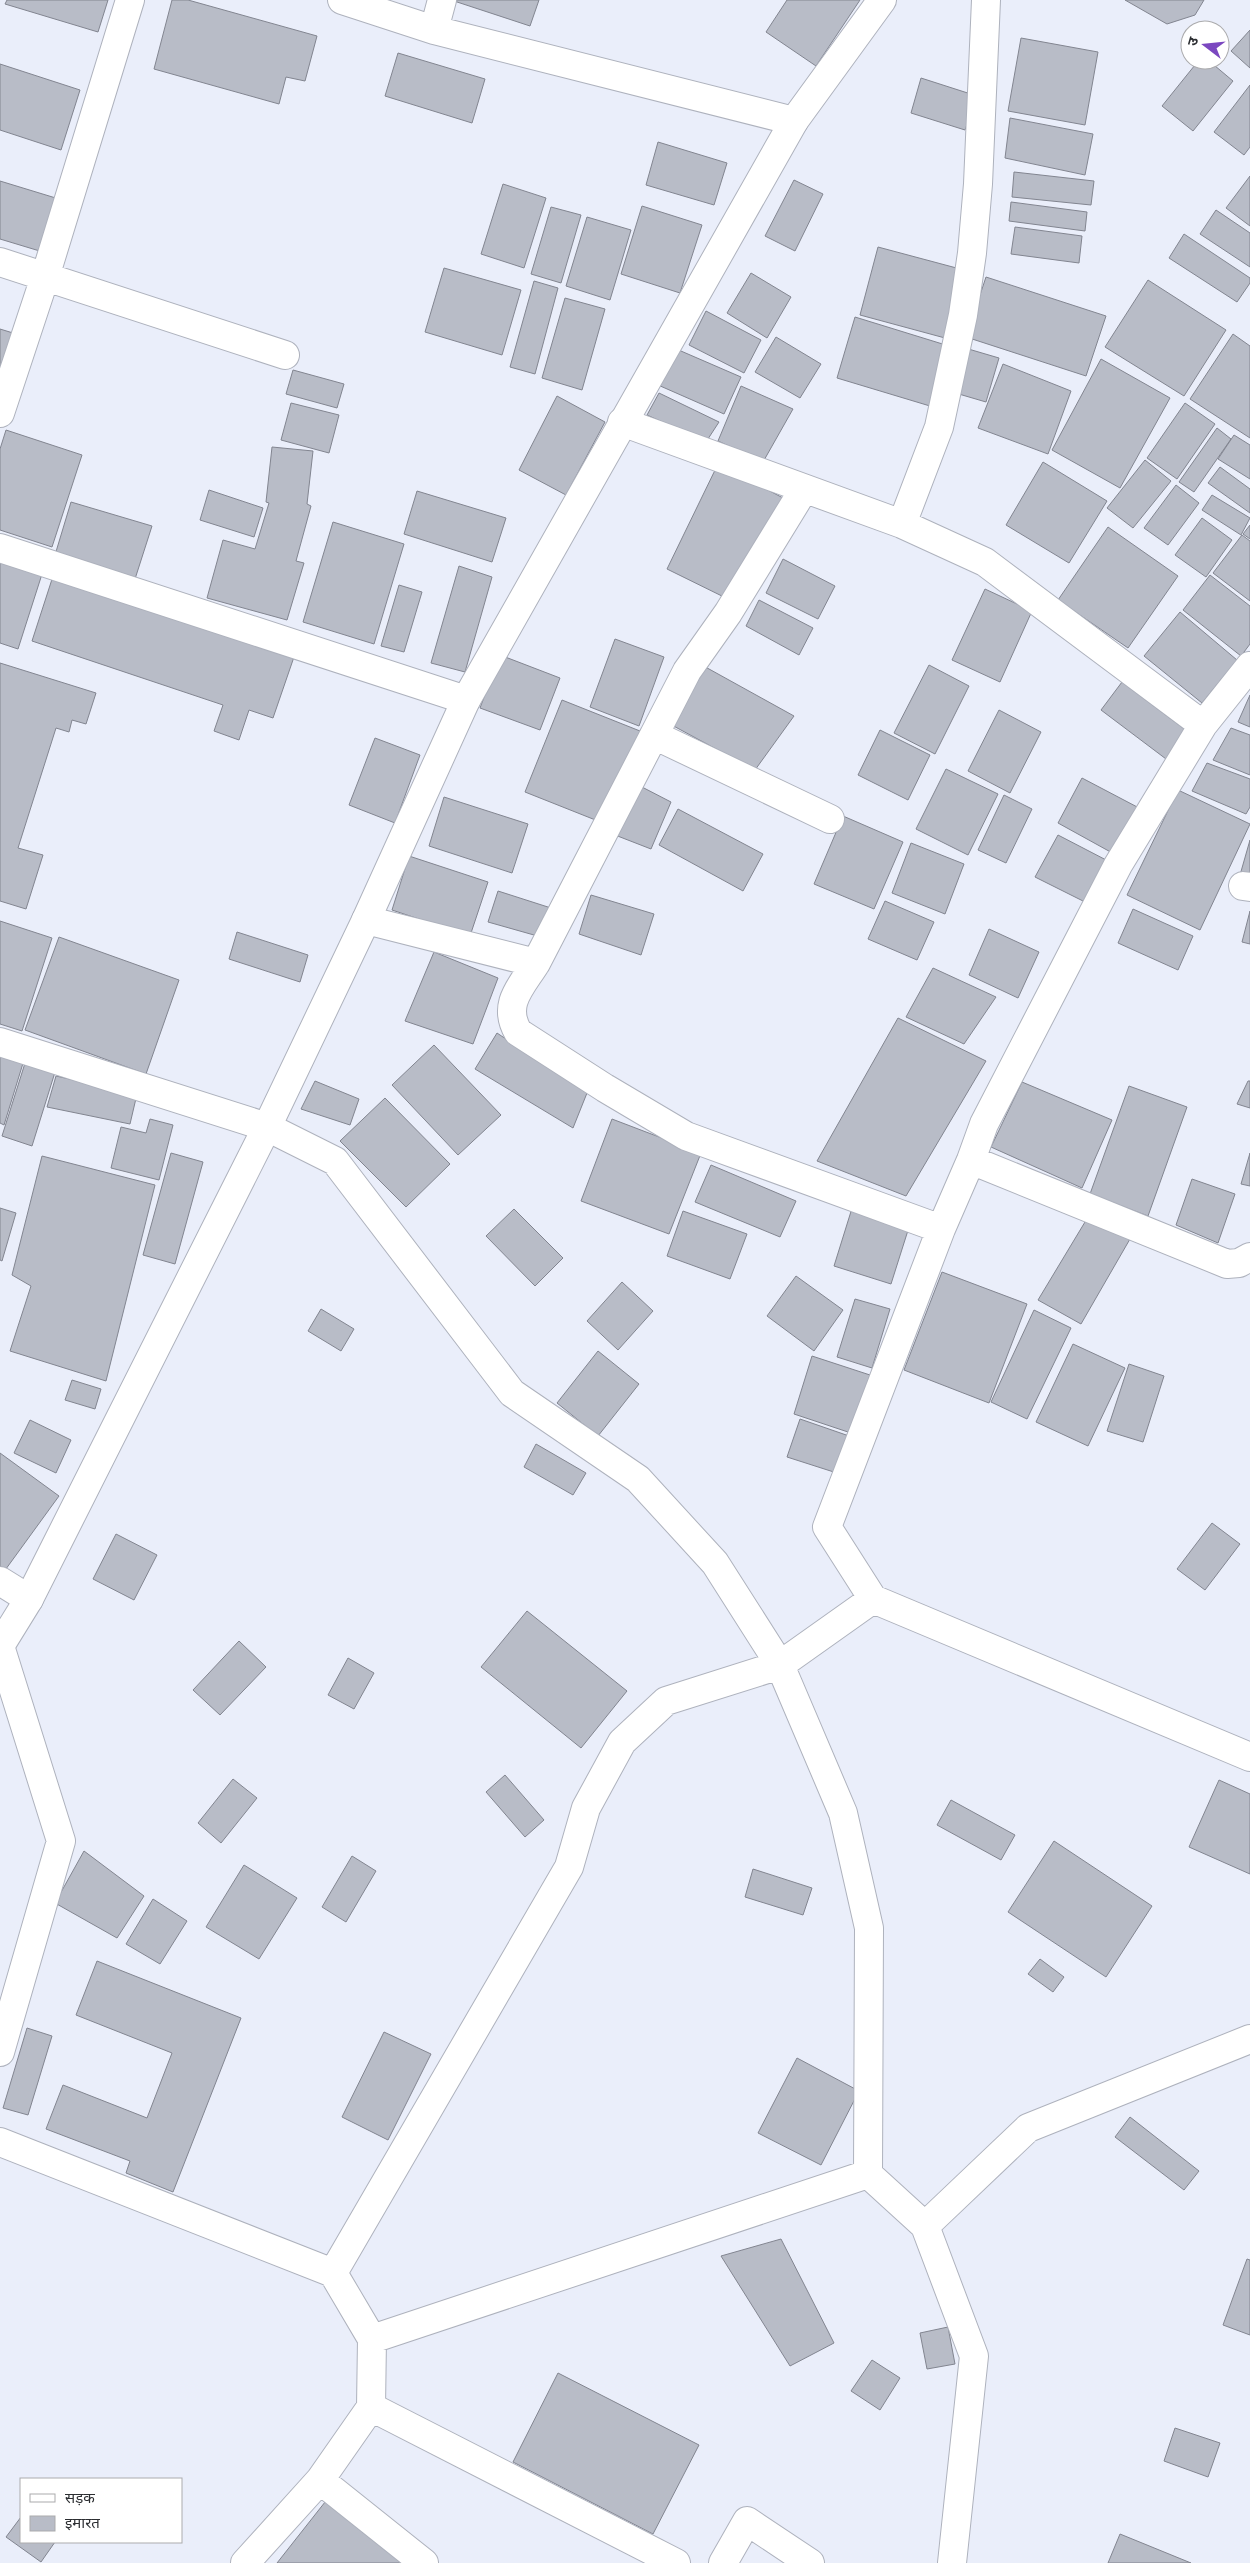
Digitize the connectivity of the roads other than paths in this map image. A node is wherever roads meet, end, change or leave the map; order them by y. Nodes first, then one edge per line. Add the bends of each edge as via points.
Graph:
1 (130, 0) edge
2 (342, 0) edge
3 (442, 0) edge
4 (882, 0) edge
5 (986, 0) edge
6 (434, 30) junction
7 (794, 121) junction
8 (0, 262) edge
9 (45, 277) junction
10 (285, 355) dead end
11 (0, 413) edge
12 (622, 422) junction
13 (804, 489) junction
14 (902, 524) junction
15 (0, 548) edge
16 (1250, 666) edge
17 (466, 700) junction
18 (1203, 725) junction
19 (654, 735) junction
20 (830, 819) dead end
21 (366, 920) junction
22 (536, 964) junction
23 (0, 1042) edge
24 (267, 1127) junction
25 (971, 1160) junction
26 (941, 1229) junction
27 (1250, 1257) edge
28 (0, 1581) edge
29 (28, 1599) junction
30 (873, 1599) junction
31 (0, 1646) edge
32 (780, 1665) junction
33 (1250, 1757) edge
34 (1250, 2039) edge
35 (0, 2052) edge
36 (0, 2142) edge
37 (868, 2174) junction
38 (925, 2226) junction
39 (333, 2273) junction
40 (372, 2339) junction
41 (371, 2407) junction
42 (320, 2480) junction
43 (246, 2563) edge
44 (424, 2563) edge
45 (676, 2563) edge
46 (723, 2563) edge
47 (810, 2563) edge
48 (952, 2563) edge

1 - 9 street
2 - 6 street
3 - 6 street
4 - 7 street
5 - 14 street via 978,184 963,315 938,428
6 - 7 street
7 - 12 street
8 - 9 street
9 - 10 street
9 - 11 street
12 - 13 street
12 - 17 street
13 - 14 street
13 - 19 street via 728,613 687,671
14 - 18 street via 985,562
15 - 17 street
16 - 18 street
17 - 21 street
18 - 25 street via 1114,874 984,1124
19 - 20 street
19 - 22 street
21 - 22 street
21 - 24 street
22 - 26 street via 514,998 511,1020 518,1032 686,1136
23 - 24 street
24 - 29 street
24 - 32 street via 335,1161 512,1392 638,1479 715,1563
25 - 26 street
25 - 27 street via 1227,1264 1239,1263
26 - 30 street via 827,1527
28 - 29 street
29 - 31 street
30 - 32 street
30 - 33 street
31 - 35 street via 61,1841
32 - 37 street via 843,1813 869,1928
32 - 39 street via 666,1701 622,1742 586,1808 569,1867
34 - 38 street via 1028,2128
36 - 39 street
37 - 38 street
37 - 40 street
38 - 48 street via 974,2356
39 - 40 street
40 - 41 street
41 - 42 street
41 - 45 street
42 - 43 street
42 - 44 street
46 - 47 street via 747,2521

